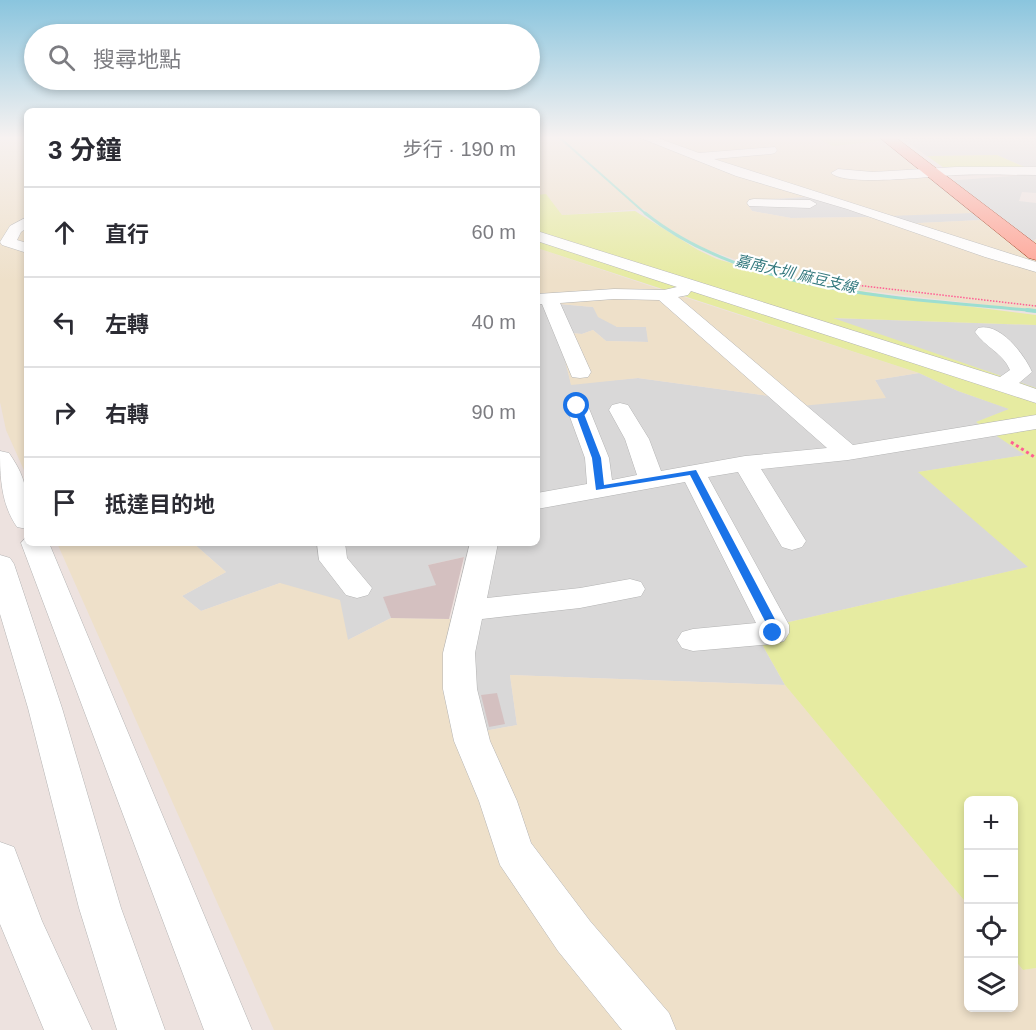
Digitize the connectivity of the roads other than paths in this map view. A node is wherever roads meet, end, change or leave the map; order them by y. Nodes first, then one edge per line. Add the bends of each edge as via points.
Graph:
1 (781, 185) edge
2 (948, 185) edge
3 (754, 203) dead end
4 (848, 205) junction
5 (24, 224) edge
6 (540, 237) edge
7 (0, 248) edge
8 (24, 248) edge
9 (24, 248) edge
10 (1036, 254) edge
11 (1036, 267) edge
12 (698, 288) junction
13 (664, 295) junction
14 (543, 299) edge
15 (985, 332) dead end
16 (580, 372) dead end
17 (1003, 385) junction
18 (1036, 396) edge
19 (577, 406) dead end
20 (620, 410) dead end
21 (1036, 422) edge
22 (848, 453) junction
23 (0, 458) edge
24 (745, 463) junction
25 (693, 472) junction
26 (651, 479) junction
27 (600, 488) junction
28 (540, 500) edge
29 (24, 513) edge
30 (792, 541) dead end
31 (36, 546) edge
32 (331, 546) edge
33 (483, 546) edge
34 (0, 564) edge
35 (357, 588) dead end
36 (630, 589) dead end
37 (468, 610) junction
38 (693, 640) dead end
39 (0, 860) edge
40 (68, 1030) edge
41 (141, 1030) edge
42 (228, 1030) edge
43 (652, 1030) edge

1 - 4 street
2 - 10 main road
3 - 4 street
4 - 11 street
5 - 8 street via 15,229 8,242
6 - 12 street
7 - 9 street
12 - 13 street
12 - 17 street
13 - 14 street
13 - 22 street
14 - 16 street
15 - 17 street via 1013,356 1021,372
17 - 18 street
19 - 27 street via 597,458
20 - 26 street via 637,439
21 - 22 street
22 - 24 street
23 - 29 street
24 - 25 street
24 - 30 street
25 - 26 street
25 - 38 street via 773,625 773,633
26 - 27 street
27 - 28 street
31 - 42 street
32 - 35 street via 333,560
33 - 37 street
34 - 41 street via 45,708 100,908
36 - 37 street
37 - 43 street via 459,653 460,689 472,741 498,801 514,852 574,936
39 - 40 street via 22,925

